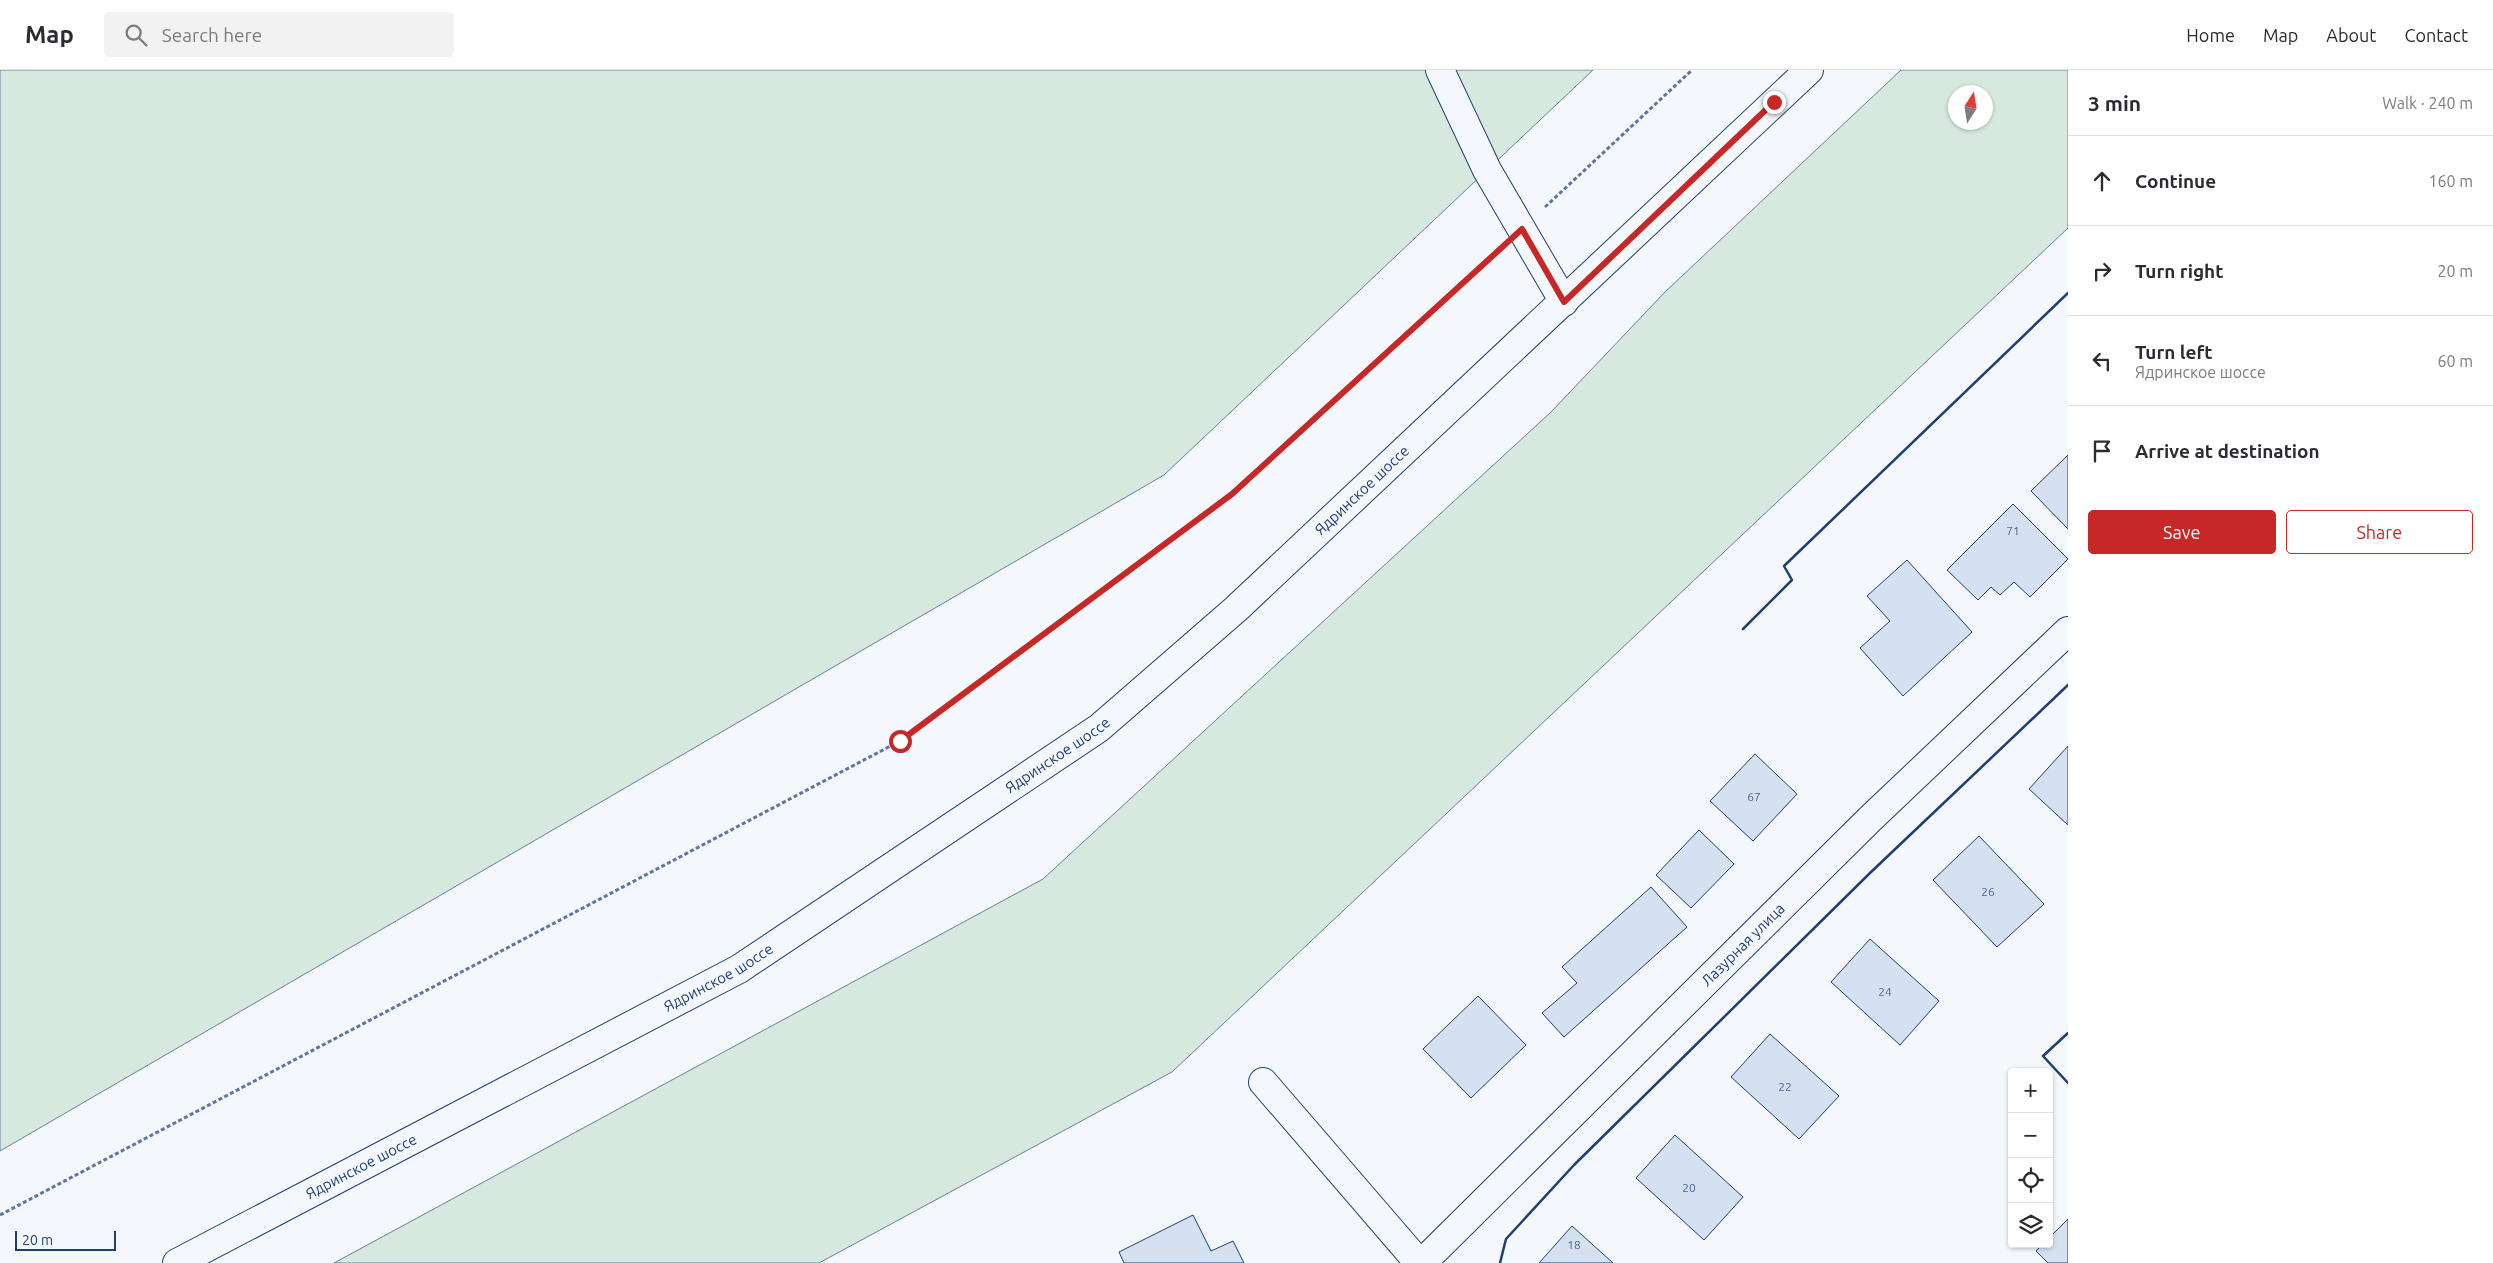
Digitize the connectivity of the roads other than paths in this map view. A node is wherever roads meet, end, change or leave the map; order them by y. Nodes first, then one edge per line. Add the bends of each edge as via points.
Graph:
1 (1440, 70) edge
2 (1809, 70) edge
3 (1564, 302) junction
4 (2068, 630) edge
5 (1263, 1082) dead end
6 (177, 1263) edge
7 (1421, 1263) edge

1 - 3 main road via 1487,170
2 - 3 main road, Ядринское шоссе
3 - 6 main road, Ядринское шоссе via 1236,610 1099,728 739,969
4 - 7 main road, Лазурная улица via 1870,819
5 - 7 main road

